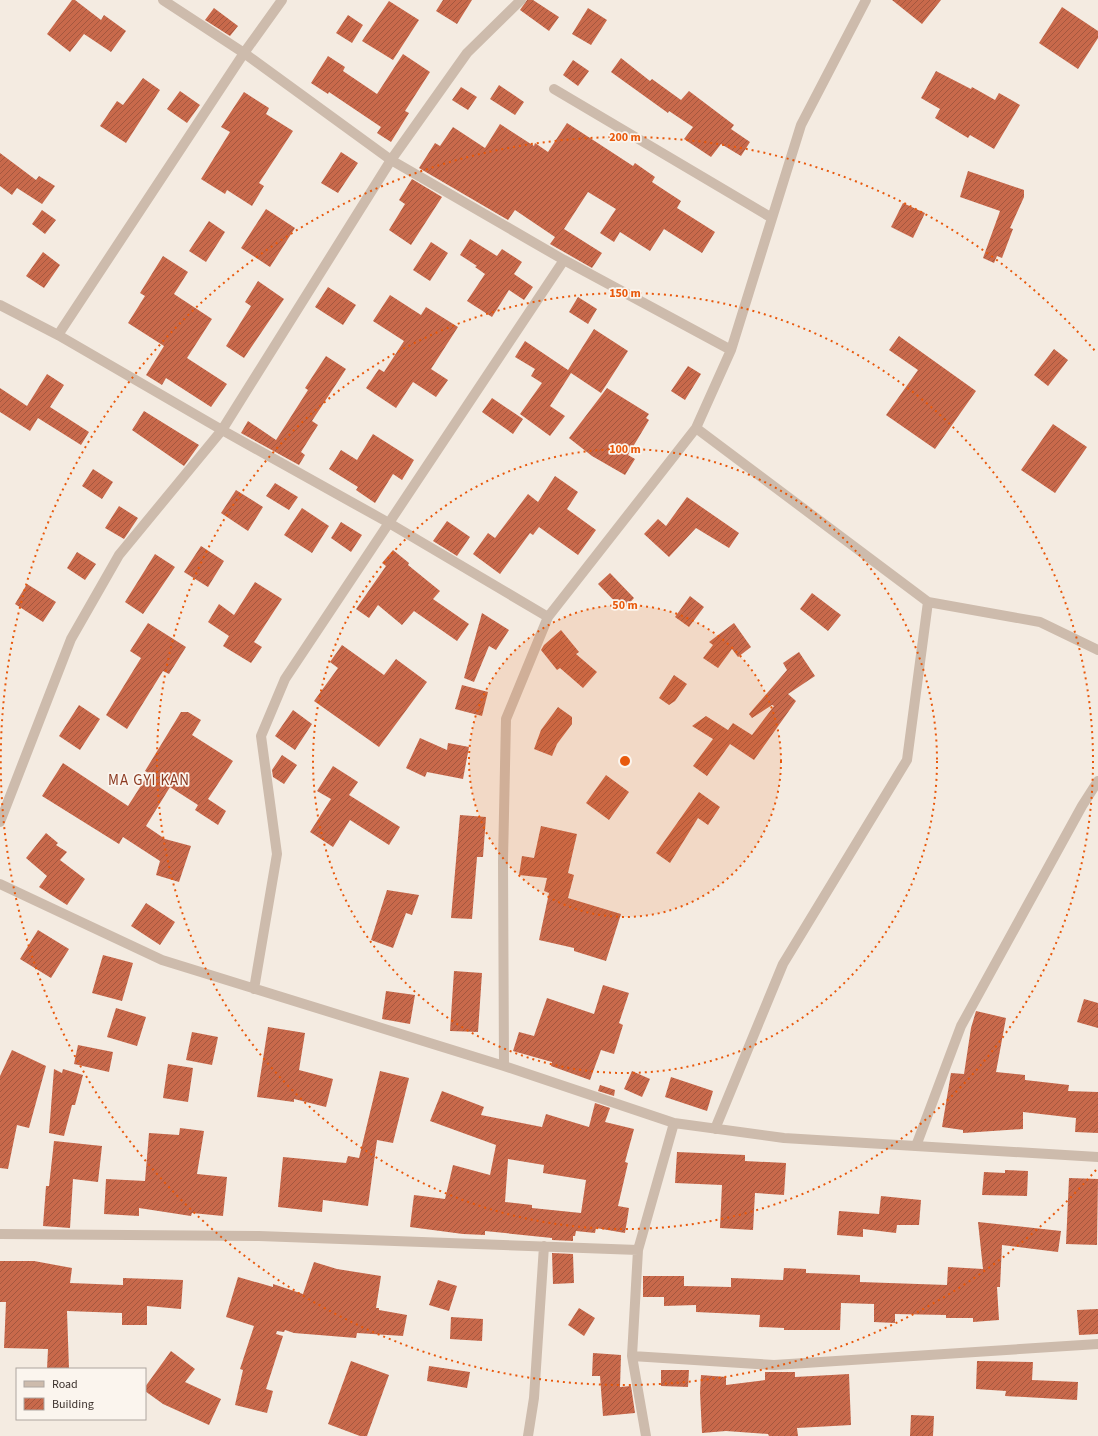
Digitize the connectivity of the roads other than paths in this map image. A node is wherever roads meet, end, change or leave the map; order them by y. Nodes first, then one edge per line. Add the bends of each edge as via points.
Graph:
1 (162, 0) edge
2 (282, 0) edge
3 (521, 0) edge
4 (866, 0) edge
5 (244, 53) junction
6 (554, 89) dead end
7 (391, 160) junction
8 (772, 218) junction
9 (564, 260) junction
10 (0, 305) edge
11 (58, 334) junction
12 (731, 350) junction
13 (696, 428) junction
14 (222, 430) junction
15 (389, 523) junction
16 (928, 602) junction
17 (548, 617) junction
18 (1098, 650) edge
19 (1098, 781) edge
20 (0, 822) edge
21 (0, 884) edge
22 (254, 989) junction
23 (504, 1066) junction
24 (674, 1123) junction
25 (715, 1129) junction
26 (916, 1146) junction
27 (1098, 1157) edge
28 (0, 1234) edge
29 (544, 1246) junction
30 (638, 1250) junction
31 (1098, 1344) edge
32 (632, 1356) junction
33 (528, 1436) edge
34 (646, 1436) edge

1 - 5 street
2 - 5 street
3 - 7 street via 467,53
4 - 8 street via 801,125
5 - 7 street
5 - 11 street
6 - 8 street
7 - 9 street
7 - 14 street
8 - 12 street
9 - 12 street
9 - 15 street
10 - 11 street
11 - 14 street
12 - 13 street
13 - 16 street
13 - 17 street
14 - 15 street
14 - 20 street via 119,554 71,639
15 - 17 street
15 - 22 street via 285,679 261,736 277,854
16 - 18 street via 1040,622
16 - 25 street via 906,760 783,964
17 - 23 street via 506,718 503,861
19 - 26 street via 961,1026
21 - 22 street via 162,960
22 - 23 street
23 - 24 street
24 - 25 street
24 - 30 street
25 - 26 street via 784,1138
26 - 27 street
28 - 29 street via 259,1236
29 - 30 street
29 - 33 street via 534,1398
30 - 32 street
31 - 32 street via 774,1365
32 - 34 street

